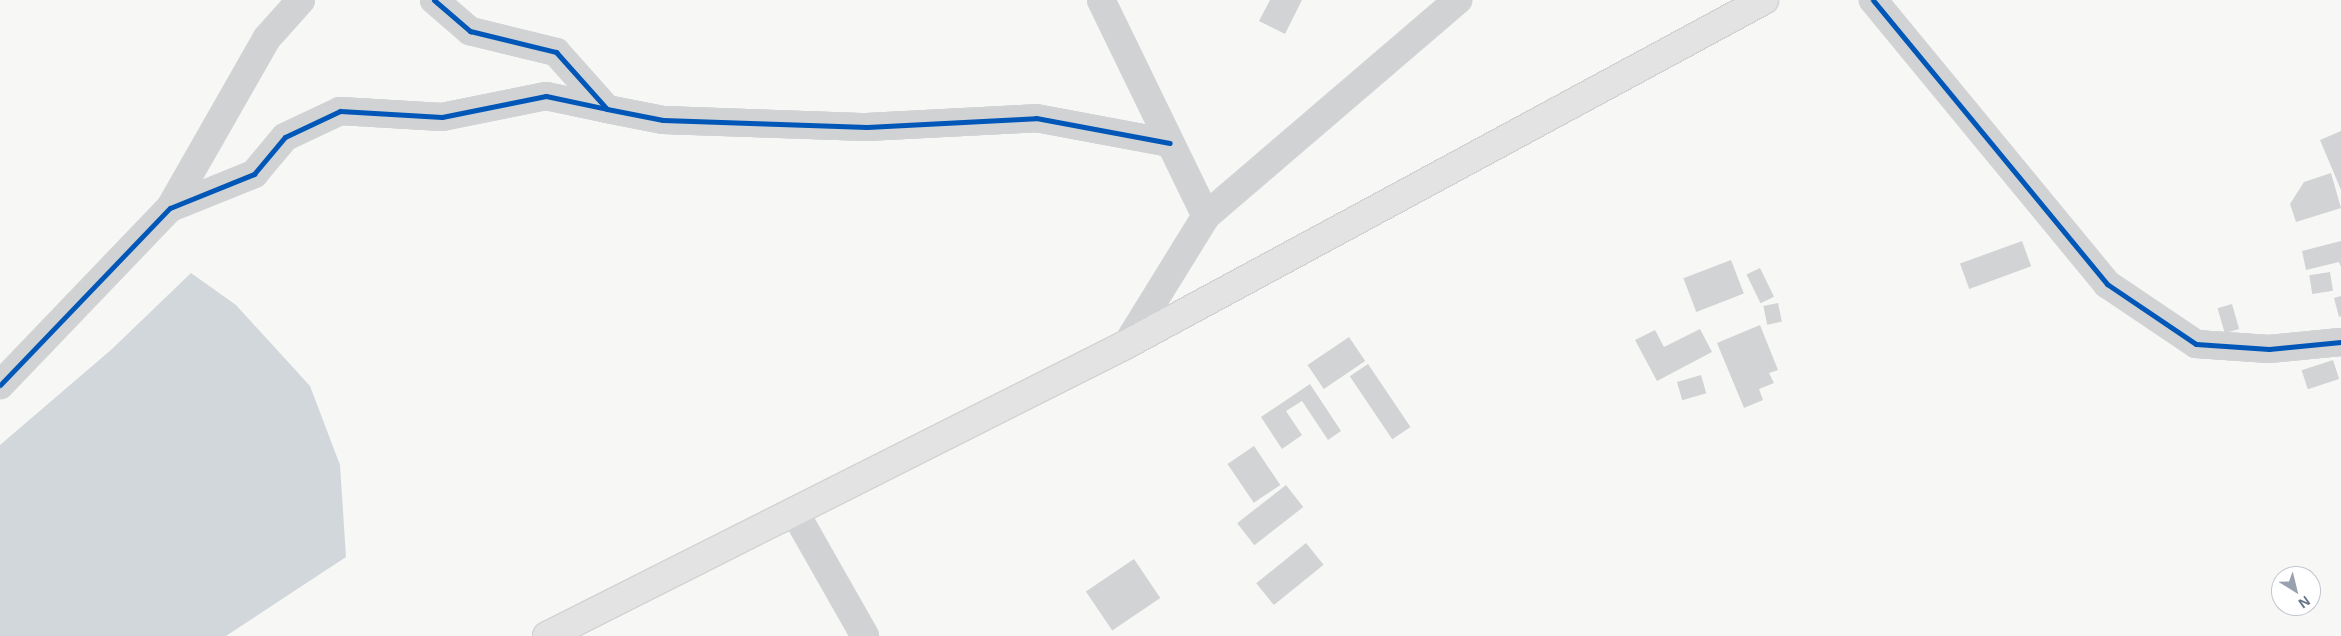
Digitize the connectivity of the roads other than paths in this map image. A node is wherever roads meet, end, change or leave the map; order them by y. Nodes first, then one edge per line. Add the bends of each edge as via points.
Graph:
1 (301, 0) edge
2 (434, 0) edge
3 (1101, 0) edge
4 (1458, 0) edge
5 (1764, 0) edge
6 (1873, 0) edge
7 (606, 108) junction
8 (1170, 143) junction
9 (170, 208) junction
10 (1206, 216) junction
11 (2341, 342) edge
12 (1127, 344) junction
13 (0, 385) edge
14 (794, 511) junction
15 (546, 636) edge
16 (865, 636) edge

1 - 9 street via 267,38
2 - 7 street via 470,31 556,52
3 - 8 street
4 - 10 street
5 - 12 highway
6 - 11 street via 2107,284 2196,344 2269,349
7 - 8 street via 662,120 867,127 1036,118
7 - 9 street via 546,96 442,117 340,111 285,138 254,174
8 - 10 street
9 - 13 street
10 - 12 street
12 - 14 highway
14 - 15 highway
14 - 16 street

